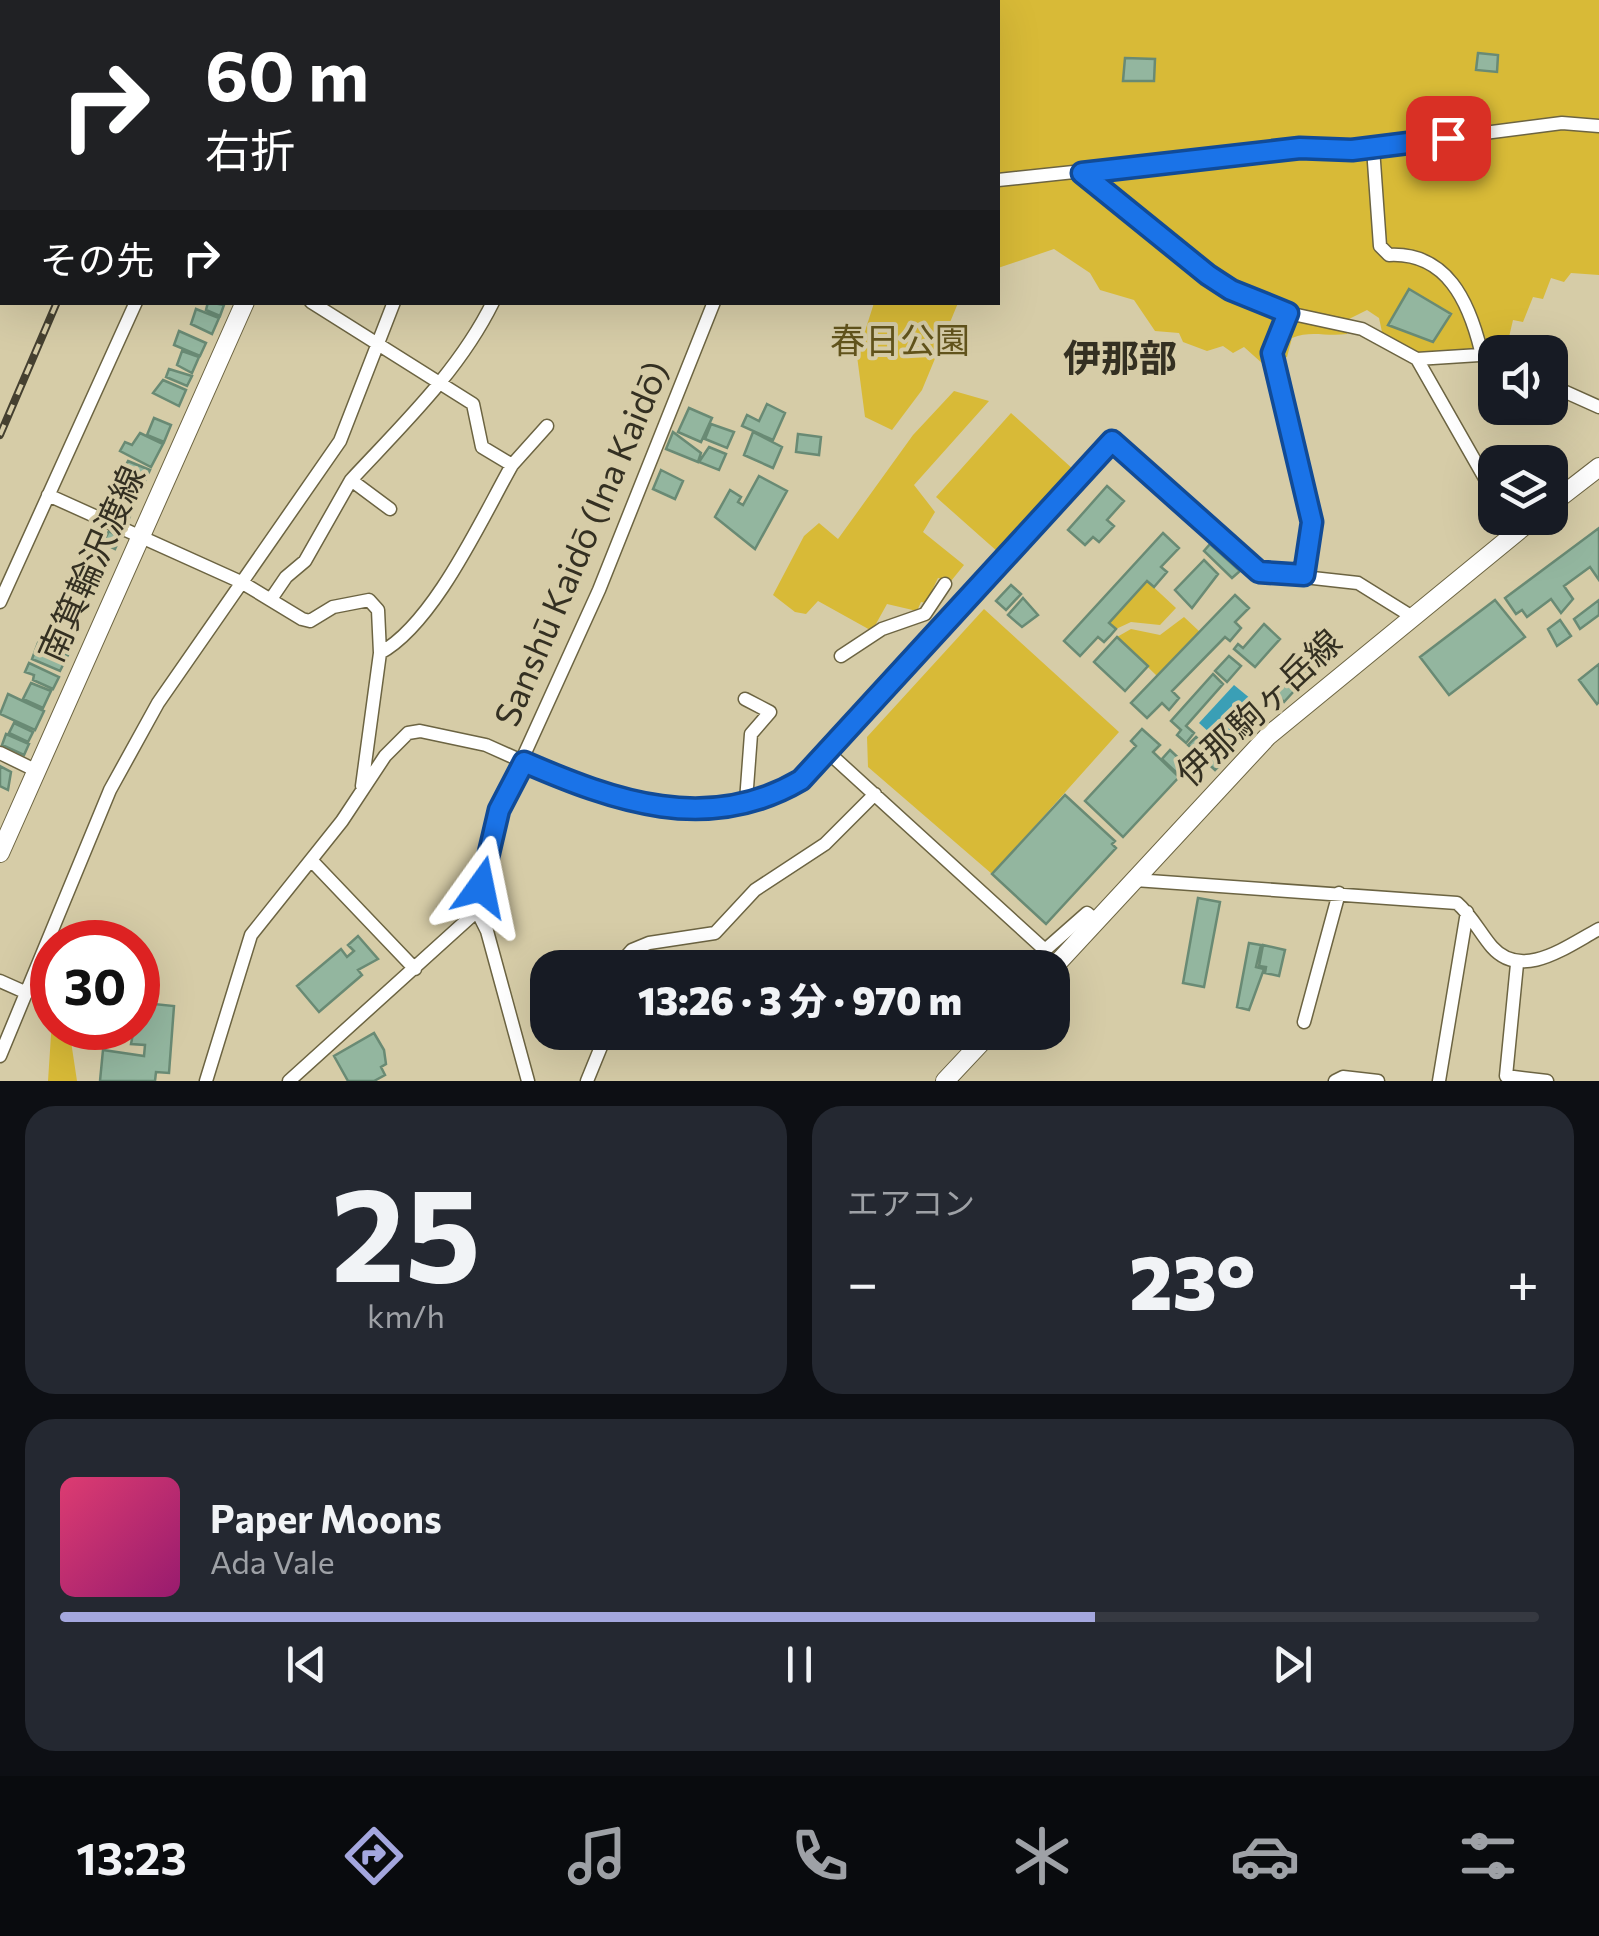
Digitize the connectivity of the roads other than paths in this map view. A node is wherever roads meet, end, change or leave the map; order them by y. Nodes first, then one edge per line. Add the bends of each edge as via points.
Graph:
1 (1599, 126) edge
2 (1373, 148) junction
3 (1082, 173) junction
4 (1000, 180) edge
5 (135, 305) edge
6 (245, 305) edge
7 (315, 305) edge
8 (393, 305) edge
9 (492, 305) edge
10 (713, 305) edge
11 (1288, 313) junction
12 (1480, 335) edge
13 (378, 345) junction
14 (1478, 353) edge
15 (1418, 359) junction
16 (440, 383) junction
17 (1568, 393) edge
18 (1599, 408) edge
19 (547, 426) dead end
20 (512, 465) junction
21 (1478, 466) edge
22 (1599, 467) edge
23 (351, 480) junction
24 (1568, 490) edge
25 (48, 496) junction
26 (390, 509) dead end
27 (1500, 535) edge
28 (139, 538) junction
29 (1304, 575) junction
30 (242, 582) junction
31 (945, 584) dead end
32 (271, 598) junction
33 (0, 602) edge
34 (1412, 616) junction
35 (380, 653) junction
36 (841, 656) dead end
37 (746, 698) dead end
38 (0, 753) edge
39 (830, 754) junction
40 (524, 762) junction
41 (35, 770) junction
42 (362, 788) junction
43 (875, 794) junction
44 (746, 801) junction
45 (0, 853) edge
46 (311, 860) junction
47 (1135, 880) junction
48 (1339, 894) junction
49 (477, 911) junction
50 (1467, 912) junction
51 (1098, 922) junction
52 (1599, 930) edge
53 (632, 950) edge
54 (1070, 951) edge
55 (1517, 964) junction
56 (415, 969) junction
57 (0, 982) edge
58 (27, 993) junction
59 (1304, 1022) dead end
60 (599, 1050) edge
61 (972, 1050) edge
62 (0, 1056) edge
63 (206, 1081) edge
64 (289, 1081) edge
65 (528, 1081) edge
66 (587, 1081) edge
67 (944, 1081) edge
68 (1336, 1081) edge
69 (1378, 1081) edge
70 (1439, 1081) edge
71 (1547, 1081) edge

1 - 2 street via 1562,122
2 - 3 street via 1314,147
2 - 12 street via 1380,246 1389,256 1408,254 1432,265 1454,282
3 - 4 street
3 - 11 street via 1208,275
5 - 25 street
6 - 28 main road, 南箕輪沢渡線
7 - 13 street
8 - 13 street
9 - 16 street via 476,338
10 - 40 street, Sanshū Kaidō (Ina Kaidō)
11 - 15 street via 1362,329
11 - 29 street via 1272,353 1312,522
13 - 16 street
13 - 30 street via 340,441
14 - 15 street
15 - 21 street
16 - 20 street via 478,410 482,448
16 - 23 street
17 - 18 street
19 - 20 street
20 - 35 street via 426,609
22 - 24 main road
23 - 26 street
23 - 32 street via 306,561
25 - 28 street
25 - 33 street
27 - 34 main road, 伊那駒ヶ岳線
28 - 30 street
28 - 41 main road, 南箕輪沢渡線
29 - 34 street via 1358,583
29 - 39 street via 1259,572 1112,438
30 - 32 street
30 - 58 street via 158,704 110,790
31 - 36 street via 925,614
32 - 35 street via 310,621 332,607 370,600 378,610
34 - 47 main road, 伊那駒ヶ岳線 via 1268,736
35 - 42 street
37 - 44 street via 770,712 751,734
38 - 41 street
39 - 43 street
39 - 44 street via 782,791
40 - 42 street, Sanshū Kaidō (Ina Kaidō) via 420,731 408,733
40 - 44 street via 598,795 652,807
40 - 49 street via 499,810
41 - 45 main road, 南箕輪沢渡線
42 - 46 street, Sanshū Kaidō (Ina Kaidō)
43 - 51 street via 1045,950 1086,914
43 - 53 street via 825,844 755,890 716,933
46 - 56 street
46 - 63 street, Sanshū Kaidō (Ina Kaidō) via 250,936
47 - 48 street
47 - 51 main road, 伊那駒ヶ岳線
48 - 50 street via 1457,903
48 - 59 street
49 - 56 street
49 - 65 street
50 - 55 street via 1493,948
50 - 70 street
51 - 54 main road, 伊那駒ヶ岳線
52 - 55 street
55 - 71 street via 1506,1076
56 - 64 street
57 - 58 street
58 - 62 street
60 - 66 street
61 - 67 main road
68 - 69 street

